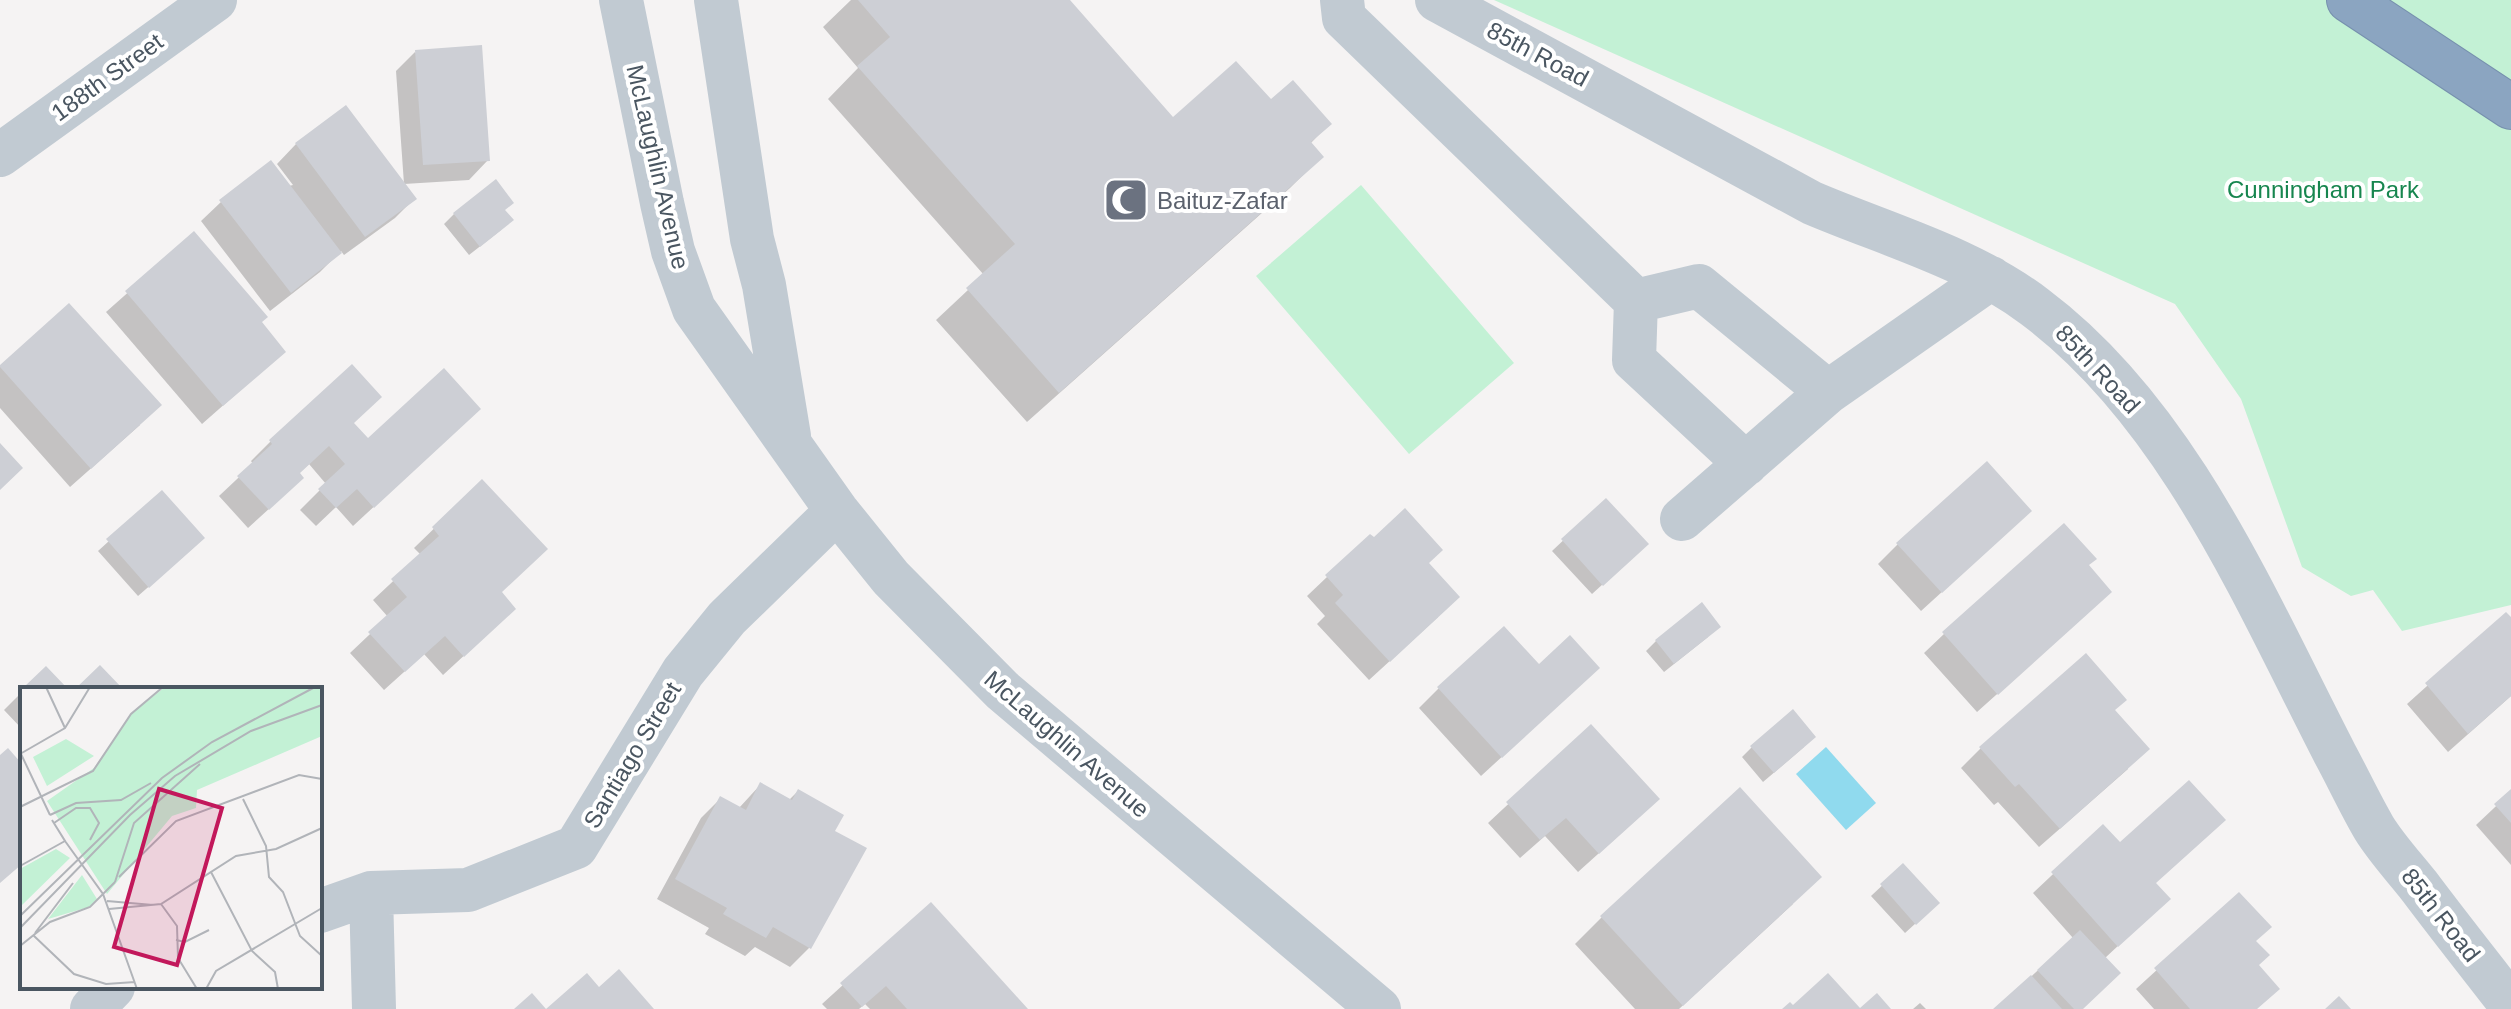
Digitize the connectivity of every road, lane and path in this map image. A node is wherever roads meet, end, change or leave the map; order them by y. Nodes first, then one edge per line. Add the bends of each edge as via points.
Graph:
1 (215, 0) edge
2 (621, 0) edge
3 (716, 0) edge
4 (1342, 0) edge
5 (1437, 0) edge
6 (2349, 0) edge
7 (2511, 107) edge
8 (0, 155) edge
9 (1991, 278) junction
10 (1636, 301) junction
11 (1828, 392) junction
12 (790, 446) junction
13 (1746, 464) junction
14 (837, 511) junction
15 (1682, 519) dead end
16 (371, 893) junction
17 (322, 910) edge
18 (111, 989) edge
19 (2511, 1005) edge
20 (92, 1009) edge
21 (374, 1009) edge
22 (1379, 1009) edge

1 - 8 street, 188th Street
2 - 12 street, McLaughlin Avenue via 673,251 694,309
3 - 12 street, McLaughlin Avenue
4 - 10 street via 1344,18
5 - 9 street, 85th Road via 1812,203
6 - 7 highway
9 - 11 street
9 - 19 street, 85th Road via 2076,339 2125,392 2176,460 2216,525 2375,830
10 - 11 street via 1699,286
10 - 13 street via 1634,360
11 - 13 street
12 - 14 street, McLaughlin Avenue
13 - 15 street
14 - 16 street, Santiago Street via 727,618 683,672 576,847 468,890
14 - 22 street, McLaughlin Avenue via 891,578 1003,691
16 - 17 street, Santiago Street
16 - 21 street
18 - 20 street

